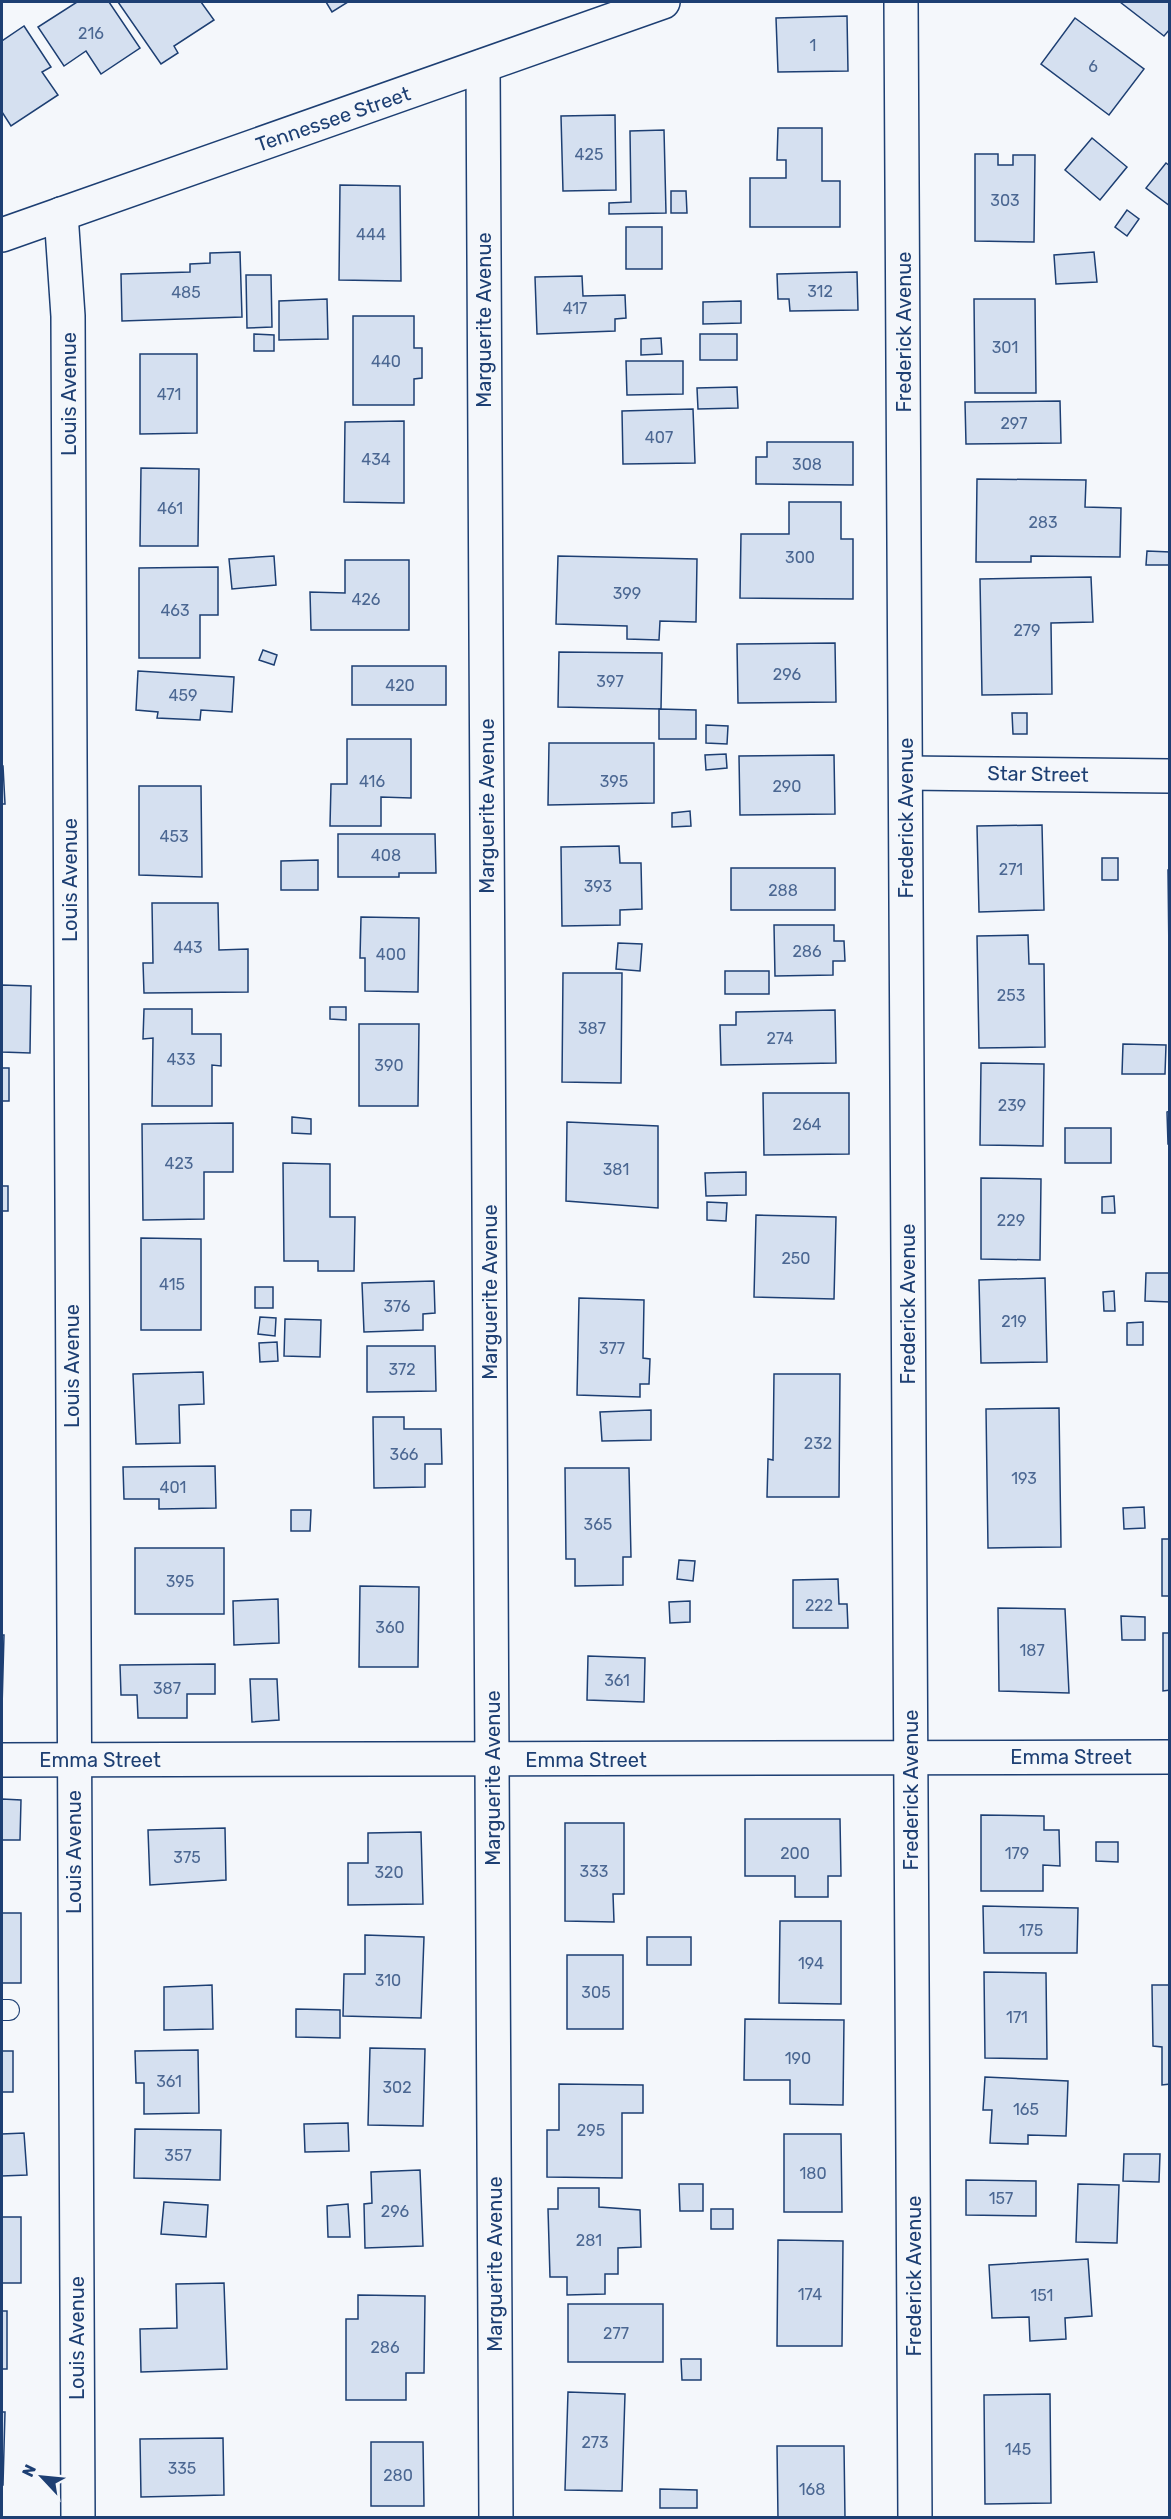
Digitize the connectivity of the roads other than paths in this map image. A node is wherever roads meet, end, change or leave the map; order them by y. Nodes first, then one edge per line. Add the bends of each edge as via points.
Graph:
1 (663, 2) edge
2 (901, 2) edge
3 (483, 66) junction
4 (62, 214) junction
5 (2, 235) edge
6 (906, 773) junction
7 (1170, 776) edge
8 (1170, 1757) edge
9 (911, 1758) junction
10 (2, 1760) edge
11 (74, 1760) junction
12 (493, 1761) junction
13 (78, 2517) edge
14 (496, 2517) edge
15 (915, 2517) edge

1 - 3 street, Tennessee Street
2 - 6 street, Frederick Avenue
3 - 4 street, Tennessee Street
3 - 12 street, Marguerite Avenue
4 - 5 street, Tennessee Street
4 - 11 street, Louis Avenue via 69,328
6 - 7 street, Star Street
6 - 9 street, Frederick Avenue
8 - 9 street, Emma Street
9 - 12 street, Emma Street
9 - 15 street, Frederick Avenue
10 - 11 street, Emma Street
11 - 12 street, Emma Street
11 - 13 street, Louis Avenue
12 - 14 street, Marguerite Avenue

